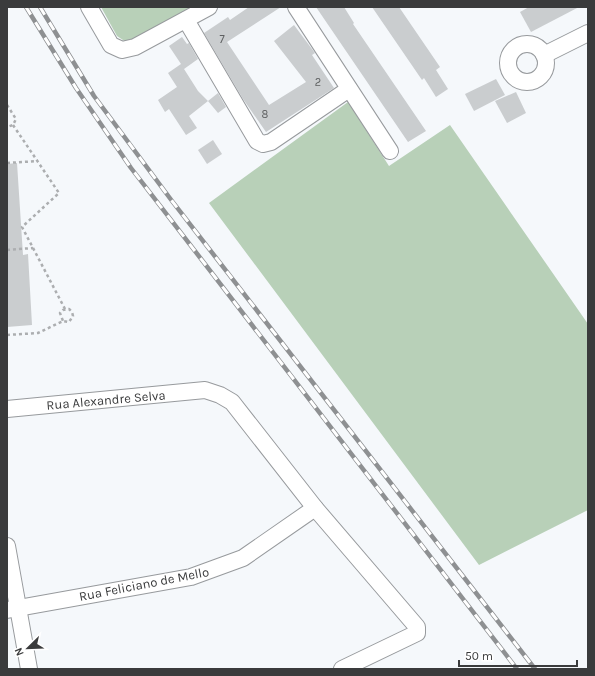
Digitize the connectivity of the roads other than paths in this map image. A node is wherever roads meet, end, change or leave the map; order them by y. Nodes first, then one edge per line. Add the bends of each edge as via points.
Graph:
1 (89, 7) edge
2 (209, 7) edge
3 (296, 7) edge
4 (186, 20) junction
5 (588, 33) edge
6 (544, 55) dead end
7 (349, 89) junction
8 (390, 151) dead end
9 (7, 409) edge
10 (315, 508) junction
11 (7, 546) edge
12 (13, 609) edge
13 (29, 669) edge
14 (342, 669) edge

1 - 4 street via 111,45 122,50 135,47
2 - 4 street
3 - 7 street
4 - 7 street via 258,141 263,144 271,142
5 - 6 street
7 - 8 street
9 - 10 street, Rua Alexandre Selva via 205,390 232,402
10 - 12 street, Rua Feliciano de Mello via 243,558 218,568 191,577
10 - 14 street via 417,627 417,633
11 - 12 street
12 - 13 street

